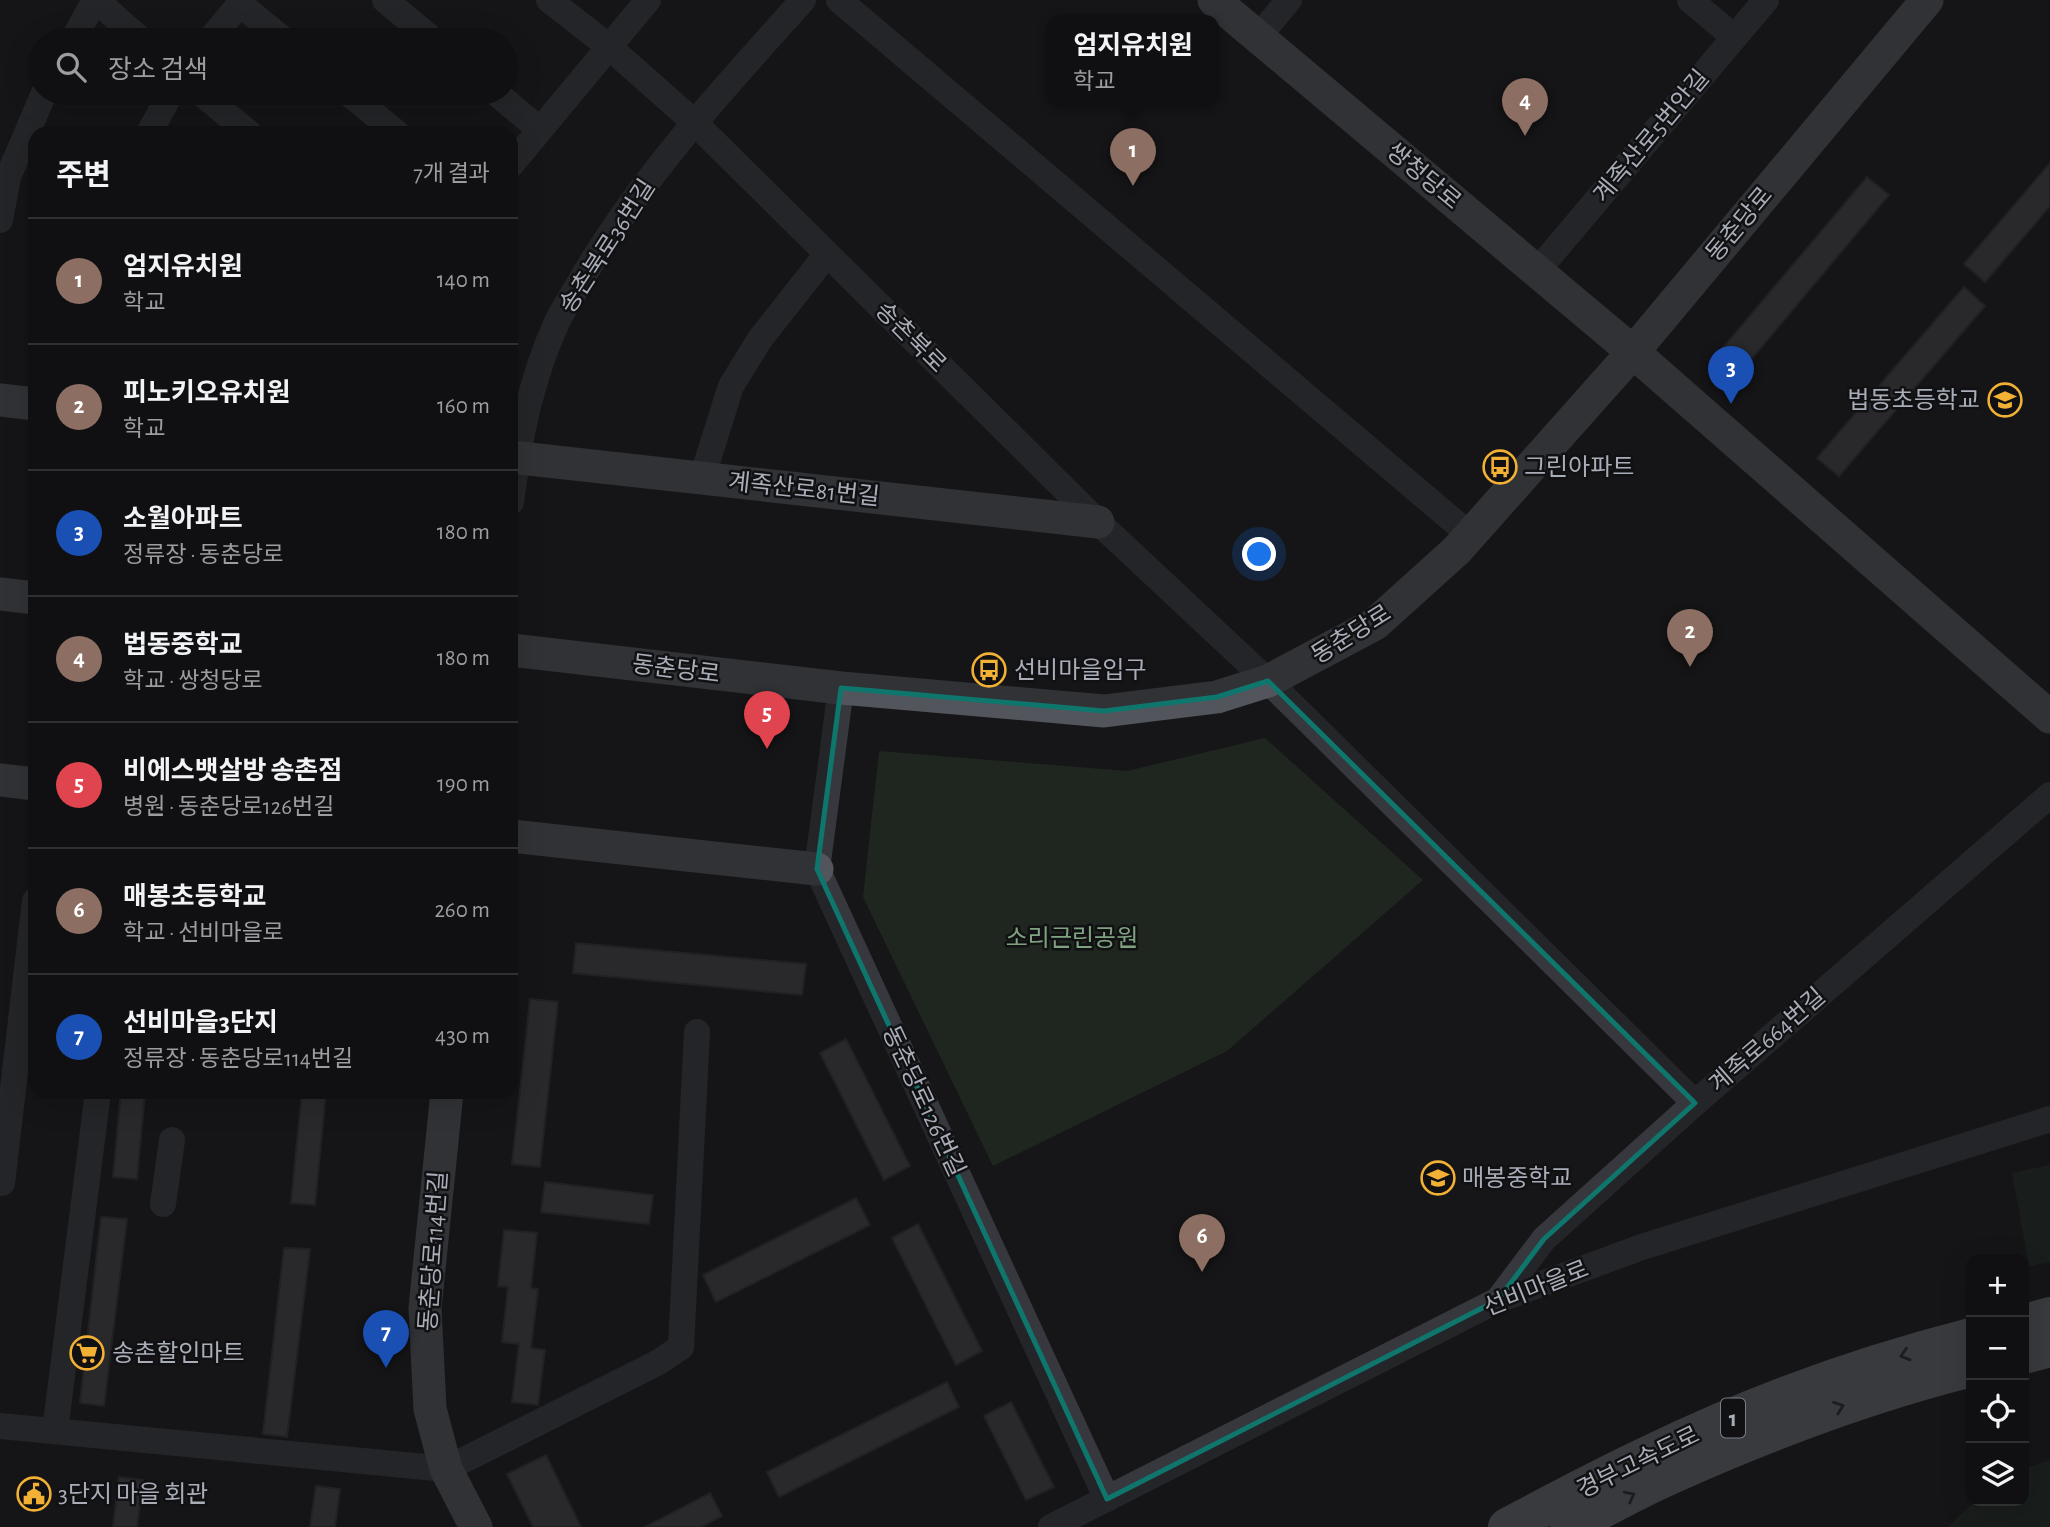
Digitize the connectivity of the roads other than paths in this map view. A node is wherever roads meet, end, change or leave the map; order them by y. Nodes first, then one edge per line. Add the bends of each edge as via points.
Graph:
1 (96, 0) edge
2 (385, 0) edge
3 (549, 0) edge
4 (648, 0) edge
5 (803, 0) edge
6 (839, 0) edge
7 (1214, 0) edge
8 (1289, 0) edge
9 (1690, 0) edge
10 (1766, 0) edge
11 (1927, 0) edge
12 (241, 2) edge
13 (80, 28) edge
14 (128, 28) edge
15 (220, 28) edge
16 (270, 28) edge
17 (419, 28) edge
18 (1258, 37) junction
19 (1734, 37) junction
20 (608, 46) junction
21 (38, 105) edge
22 (164, 105) edge
23 (215, 105) edge
24 (363, 105) edge
25 (510, 105) edge
26 (694, 122) junction
27 (153, 126) edge
28 (241, 126) edge
29 (388, 126) edge
30 (539, 130) junction
31 (518, 156) edge
32 (4, 174) edge
33 (0, 220) edge
34 (827, 254) junction
35 (1537, 271) junction
36 (1633, 352) junction
37 (0, 400) edge
38 (28, 403) edge
39 (518, 442) edge
40 (518, 457) edge
41 (702, 478) junction
42 (1098, 522) junction
43 (1470, 535) junction
44 (0, 594) edge
45 (28, 597) edge
46 (518, 651) edge
47 (1268, 681) junction
48 (841, 688) junction
49 (2050, 717) edge
50 (0, 780) edge
51 (28, 783) edge
52 (2050, 795) edge
53 (518, 836) edge
54 (817, 869) junction
55 (28, 961) edge
56 (697, 1032) dead end
57 (97, 1099) edge
58 (446, 1099) edge
59 (1695, 1102) junction
60 (2050, 1119) edge
61 (172, 1140) dead end
62 (2, 1183) dead end
63 (163, 1204) dead end
64 (1497, 1300) junction
65 (2050, 1316) edge
66 (2029, 1322) edge
67 (1966, 1338) edge
68 (2050, 1348) edge
69 (2029, 1354) edge
70 (1966, 1369) edge
71 (0, 1426) edge
72 (55, 1431) junction
73 (446, 1469) junction
74 (1107, 1499) junction
75 (476, 1527) edge
76 (1051, 1527) edge
77 (1507, 1527) edge
78 (1569, 1527) edge

1 - 13 street
1 - 14 street
2 - 17 street
3 - 20 street, 송촌북로
4 - 20 street
5 - 26 street, 송촌북로36번길
6 - 43 street
7 - 18 main road, 쌍청당로
8 - 18 street
9 - 19 street
10 - 19 street, 계족산로5번안길
11 - 36 main road, 동춘당로
12 - 15 street
12 - 16 street
18 - 35 main road, 쌍청당로
19 - 35 street, 계족산로5번안길
20 - 26 street, 송촌북로
20 - 30 street
21 - 32 street
22 - 27 street
23 - 28 street
24 - 29 street
25 - 30 street
26 - 34 street, 송촌북로
26 - 39 street, 송촌북로36번길 via 609,234 558,321
30 - 31 street
32 - 33 street
34 - 41 street via 760,339 731,386
34 - 42 street, 송촌북로
35 - 36 main road, 쌍청당로
36 - 43 main road, 동춘당로
36 - 49 main road, 쌍청당로
37 - 38 main road
40 - 41 main road, 계족산로81번길
41 - 42 main road, 계족산로81번길
42 - 47 street, 송촌북로
43 - 47 main road, 동춘당로 via 1375,624
44 - 45 main road
46 - 48 main road, 동춘당로
47 - 48 main road, 동춘당로 via 1217,697 1104,711
47 - 59 street, 송촌북로
48 - 54 street
50 - 51 main road
52 - 59 street, 계족로664번길
53 - 54 main road
54 - 74 street, 동춘당로126번길
55 - 62 street
56 - 73 street via 681,1346 659,1362
57 - 72 street
58 - 73 main road, 동춘당로114번길 via 425,1308 430,1409
59 - 64 street, 계족로664번길 via 1544,1239
60 - 64 street, 선비마을로 via 1642,1247
61 - 63 street
64 - 74 street, 선비마을로
65 - 66 highway
67 -> 77 highway, 경부고속도로 / 1 via 1790,1394 1651,1453
68 - 69 highway
78 -> 70 highway, 경부고속도로 / 1 via 1667,1477 1756,1439 1872,1395
71 - 72 street
72 - 73 street
73 - 75 main road, 동춘당로114번길
74 - 76 street, 선비마을로

